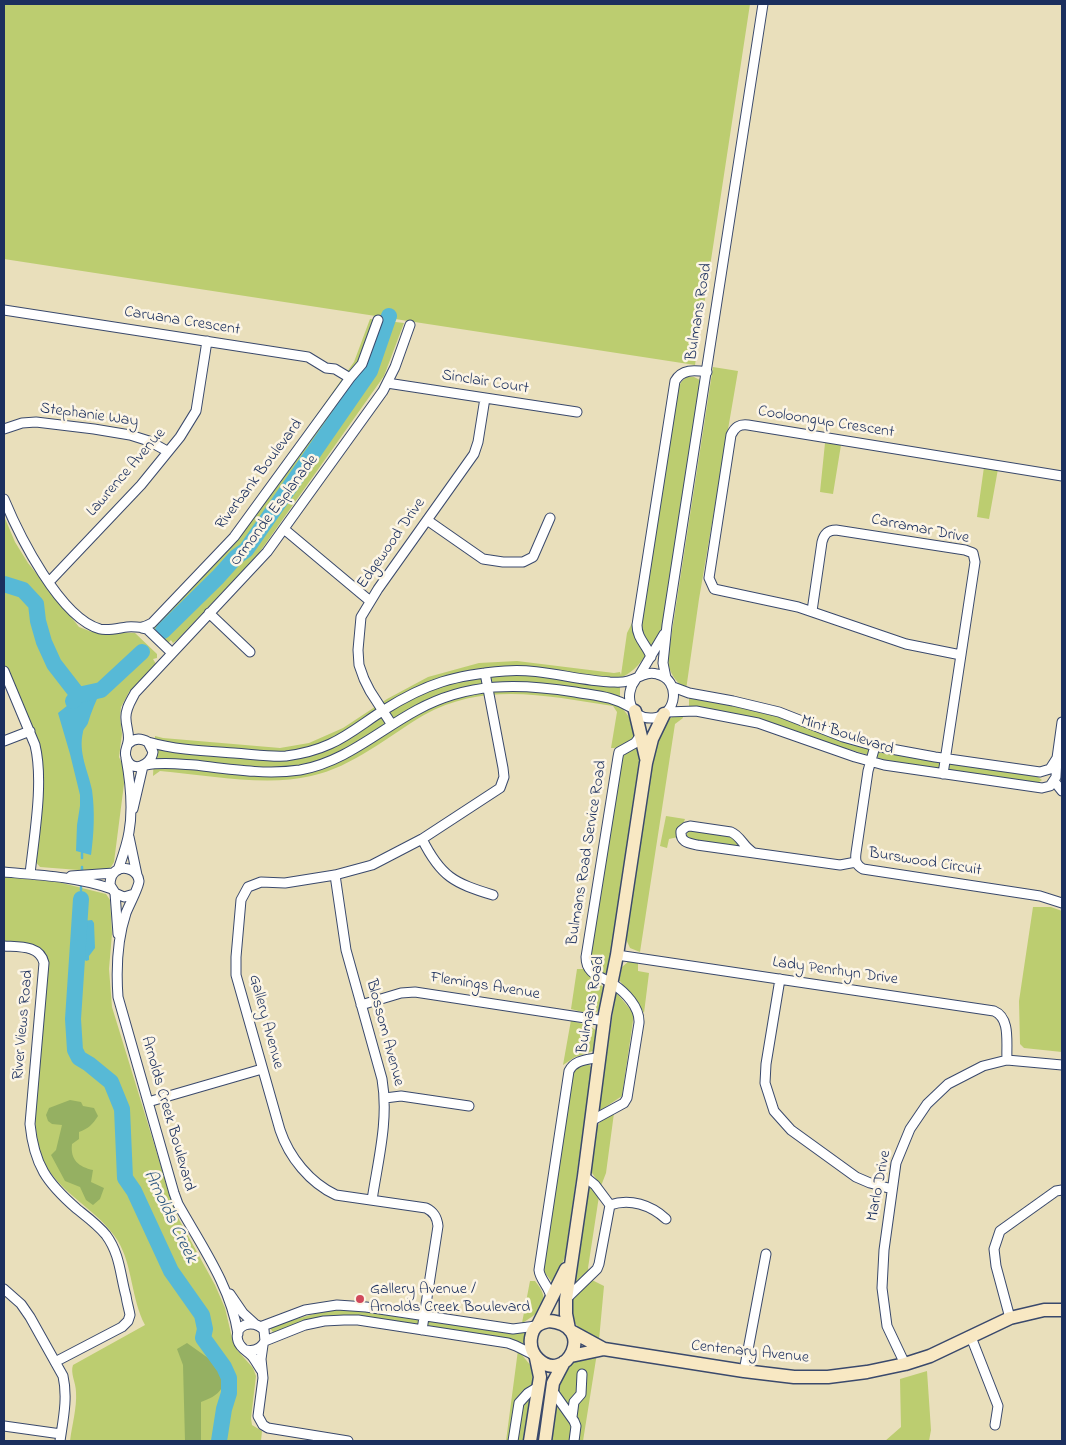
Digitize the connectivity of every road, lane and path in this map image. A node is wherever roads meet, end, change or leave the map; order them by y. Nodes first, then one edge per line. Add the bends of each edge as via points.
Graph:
1 (763, 4) edge
2 (4, 310) edge
3 (378, 320) dead end
4 (410, 325) dead end
5 (207, 341) junction
6 (707, 372) junction
7 (350, 378) junction
8 (387, 383) junction
9 (484, 398) junction
10 (577, 412) dead end
11 (4, 429) edge
12 (167, 451) junction
13 (1062, 476) edge
14 (4, 499) edge
15 (550, 518) dead end
16 (427, 520) junction
17 (284, 529) junction
18 (49, 582) junction
19 (370, 601) junction
20 (812, 611) junction
21 (210, 614) junction
22 (667, 625) junction
23 (142, 628) junction
24 (250, 652) dead end
25 (172, 653) junction
26 (961, 655) junction
27 (651, 657) junction
28 (4, 671) edge
29 (485, 672) junction
30 (638, 677) junction
31 (666, 678) junction
32 (488, 687) junction
33 (673, 687) junction
34 (634, 710) junction
35 (383, 711) junction
36 (666, 713) junction
37 (1062, 722) edge
38 (126, 723) junction
39 (392, 725) junction
40 (30, 731) junction
41 (640, 735) junction
42 (4, 741) edge
43 (146, 741) junction
44 (128, 744) junction
45 (874, 746) junction
46 (126, 757) junction
47 (945, 758) junction
48 (1057, 758) junction
49 (869, 762) junction
50 (646, 763) junction
51 (144, 765) junction
52 (942, 774) junction
53 (1054, 781) junction
54 (1062, 791) edge
55 (131, 817) junction
56 (129, 834) junction
57 (422, 838) junction
58 (754, 853) junction
59 (856, 862) junction
60 (4, 872) edge
61 (116, 872) junction
62 (30, 874) junction
63 (137, 875) junction
64 (335, 875) junction
65 (59, 877) junction
66 (114, 891) junction
67 (134, 894) junction
68 (493, 894) dead end
69 (1062, 903) edge
70 (119, 944) junction
71 (4, 946) edge
72 (617, 955) junction
73 (780, 979) junction
74 (611, 982) junction
75 (361, 1005) junction
76 (604, 1021) junction
77 (600, 1057) junction
78 (1007, 1060) junction
79 (1062, 1065) edge
80 (262, 1069) junction
81 (385, 1098) junction
82 (148, 1102) junction
83 (469, 1106) dead end
84 (591, 1121) junction
85 (584, 1176) junction
86 (892, 1189) junction
87 (1062, 1190) edge
88 (372, 1200) junction
89 (610, 1205) junction
90 (666, 1219) dead end
91 (572, 1253) junction
92 (766, 1254) dead end
93 (221, 1282) junction
94 (4, 1289) edge
95 (566, 1299) junction
96 (550, 1300) junction
97 (1062, 1310) edge
98 (425, 1316) junction
99 (1010, 1318) junction
100 (258, 1325) junction
101 (537, 1325) junction
102 (422, 1330) junction
103 (570, 1330) junction
104 (238, 1334) junction
105 (971, 1337) junction
106 (264, 1343) junction
107 (604, 1349) junction
108 (246, 1350) junction
109 (535, 1356) junction
110 (568, 1359) junction
111 (55, 1362) junction
112 (905, 1364) junction
113 (744, 1371) junction
114 (582, 1374) dead end
115 (263, 1375) junction
116 (538, 1387) junction
117 (552, 1390) junction
118 (574, 1402) junction
119 (562, 1403) junction
120 (572, 1417) junction
121 (995, 1425) dead end
122 (4, 1426) edge
123 (60, 1438) edge
124 (348, 1441) edge
125 (513, 1441) edge
126 (530, 1441) edge
127 (545, 1441) edge
128 (574, 1441) edge

1 - 6 street, Bulmans Road
2 - 5 street, Caruana Crescent
3 - 7 street, Riverbank Boulevard via 362,364
4 - 8 street, Ormonde Esplanade
5 - 7 street, Caruana Crescent via 308,357
5 - 12 street, Lawrence Avenue via 196,411
6 - 22 street, Bulmans Road
6 - 27 street via 688,371 675,381 637,625 638,635
7 - 23 street, Riverbank Boulevard via 234,537 152,623
8 - 9 street, Sinclair Court
8 - 17 street, Ormonde Esplanade
9 - 10 street, Sinclair Court
9 - 16 street, Edgewood Drive via 474,454
11 - 12 street, Stephanie Way via 36,422 94,429 130,435
12 - 18 street, Lawrence Avenue via 141,485
13 - 20 street, Cooloongup Crescent via 742,424 736,426 731,435 709,578 711,586 724,593
14 - 18 street via 18,533
15 - 16 street via 533,557 523,562 483,559
16 - 19 street, Edgewood Drive
17 - 19 street
17 - 21 street, Ormonde Esplanade via 257,564
18 - 23 street via 70,609 101,629
19 - 35 street, Edgewood Drive via 361,617 358,650 364,680
20 - 26 street, Cooloongup Crescent via 906,644
20 - 26 street, Carramar Drive via 822,542 829,531 969,551 975,562
21 - 24 street
21 - 25 street, Ormonde Esplanade
22 - 27 street, Bulmans Road
22 - 31 street, Bulmans Road via 663,663
23 - 25 street
25 - 38 street, Ormonde Esplanade via 135,693 127,708
26 - 47 street, Carramar Drive
27 - 30 street, Bulmans Road
28 - 40 street
29 - 30 street via 532,671 608,682 627,682
29 - 32 street
29 - 35 street via 443,680
30 - 31 street via 653,673
30 - 34 street via 628,696
31 - 33 street
32 - 34 street via 540,686 611,697
32 - 39 street via 456,693
32 - 57 street, Gallery Avenue via 503,782 495,792
33 - 36 street via 674,700
33 - 45 street, Mint Boulevard via 779,712
34 - 36 street via 649,718
34 - 41 street, Bulmans Road
35 - 39 street, Edgewood Drive
35 - 43 street via 329,745 286,756 181,749
36 - 49 street, Mint Boulevard via 696,711 758,722
36 - 50 street, Bulmans Road via 652,739
37 - 48 street
38 - 43 street
38 - 44 street, Ormonde Esplanade
39 - 51 street via 341,756 300,770 268,772 166,762
40 - 42 street
40 - 62 street via 39,767
41 - 50 street, Bulmans Road
41 - 74 street, Bulmans Road Service Road via 635,743 619,752 586,957 586,963 596,976
43 - 44 street via 135,739
43 - 51 street via 153,752
44 - 46 street
45 - 47 street, Mint Boulevard
45 - 49 street, Burswood Circuit
46 - 51 street via 130,764
46 - 55 street
47 - 48 street, Mint Boulevard via 1040,772 1050,769
47 - 52 street, Carramar Drive
48 - 53 street
49 - 52 street, Mint Boulevard
49 - 59 street, Burswood Circuit
50 - 72 street, Bulmans Road
51 - 55 street
52 - 53 street, Mint Boulevard via 1036,787 1048,787
53 - 54 street
55 - 56 street
56 - 61 street
56 - 63 street
57 - 64 street, Gallery Avenue via 372,865
57 - 68 street via 438,866 448,876
58 - 58 street via 688,844 680,831 690,826 731,832
58 - 59 street via 840,865
59 - 69 street, Burswood Circuit via 863,869 1040,896
60 - 62 street
61 - 63 street via 125,868
61 - 65 street
61 - 66 street via 110,880
62 - 65 street
63 - 67 street via 139,885
64 - 75 street, Blossom Avenue via 346,950
64 - 80 street, Gallery Avenue via 286,883 261,882 248,887 243,893 236,975
65 - 66 street
66 - 67 street via 124,897
66 - 70 street, Arnolds Creek Boulevard
67 - 70 street, Arnolds Creek Boulevard
70 - 82 street, Arnolds Creek Boulevard via 118,997
71 - 111 street, River Views Road via 32,949 43,957 44,963 30,1124 36,1156 52,1185 97,1226 112,1245 120,1263 130,1315 122,1326
72 - 73 street, Lady Penrhyn Drive
72 - 74 street, Bulmans Road
73 - 78 street, Lady Penrhyn Drive via 994,1011 1003,1016
73 - 86 street via 765,1083 774,1111 791,1130 856,1177
74 - 76 street, Bulmans Road
74 - 84 street, Bulmans Road Service Road via 624,992 638,1013 634,1061 624,1103
75 - 76 street, Flemings Avenue via 400,993 415,992
75 - 81 street, Blossom Avenue
76 - 77 street, Bulmans Road
77 - 84 street, Bulmans Road
77 - 96 street via 575,1063 569,1071 539,1270
78 - 79 street, Marlo Drive
78 - 86 street, Marlo Drive via 957,1078 927,1104 910,1129 896,1163
80 - 82 street
80 - 88 street, Gallery Avenue via 283,1141 313,1181 336,1194
81 - 83 street via 401,1096
81 - 88 street, Blossom Avenue via 384,1127
82 - 93 street, Arnolds Creek Boulevard via 178,1204
84 - 85 street, Bulmans Road
85 - 89 street
85 - 91 street, Bulmans Road
86 - 112 street, Marlo Drive via 882,1288 887,1326
87 - 99 street via 1000,1231 994,1249
88 - 98 street, Gallery Avenue via 426,1208 436,1216 438,1226
89 - 90 street via 621,1202 646,1205
89 - 95 street via 600,1264
91 - 95 street, Bulmans Road
91 - 96 street, Bulmans Road
92 - 113 street
93 - 100 street, Arnolds Creek Boulevard via 243,1313
93 - 104 street, Arnolds Creek Boulevard via 235,1316
94 - 111 street via 30,1316
95 - 103 street, Bulmans Road
96 - 101 street, Bulmans Road
97 - 99 street, Centenary Avenue via 1044,1310
98 - 100 street via 366,1307 330,1306 305,1310
98 - 101 street via 518,1330
98 - 102 street
99 - 105 street, Centenary Avenue
100 - 104 street via 244,1325
100 - 106 street via 265,1335
101 - 103 street via 557,1322
101 - 109 street via 531,1340
102 - 106 street via 358,1320 324,1321 305,1325
102 - 109 street via 508,1344
103 - 107 street, Centenary Avenue
103 - 110 street via 575,1344
104 - 108 street via 239,1344
105 - 112 street, Centenary Avenue
105 - 121 street via 998,1406
106 - 108 street via 255,1351
106 - 115 street
107 - 110 street, Centenary Avenue
107 - 113 street, Centenary Avenue
108 - 115 street
109 - 110 street via 549,1365
109 - 116 street via 540,1371
110 - 117 street
111 - 123 street via 65,1387
112 - 113 street, Centenary Avenue via 828,1377
114 - 118 street via 581,1394
115 - 124 street via 258,1416 263,1425
116 - 125 street via 519,1403
116 - 126 street
117 - 119 street
117 - 127 street
118 - 119 street
118 - 120 street
119 - 120 street
120 - 128 street via 576,1426
122 - 123 street

